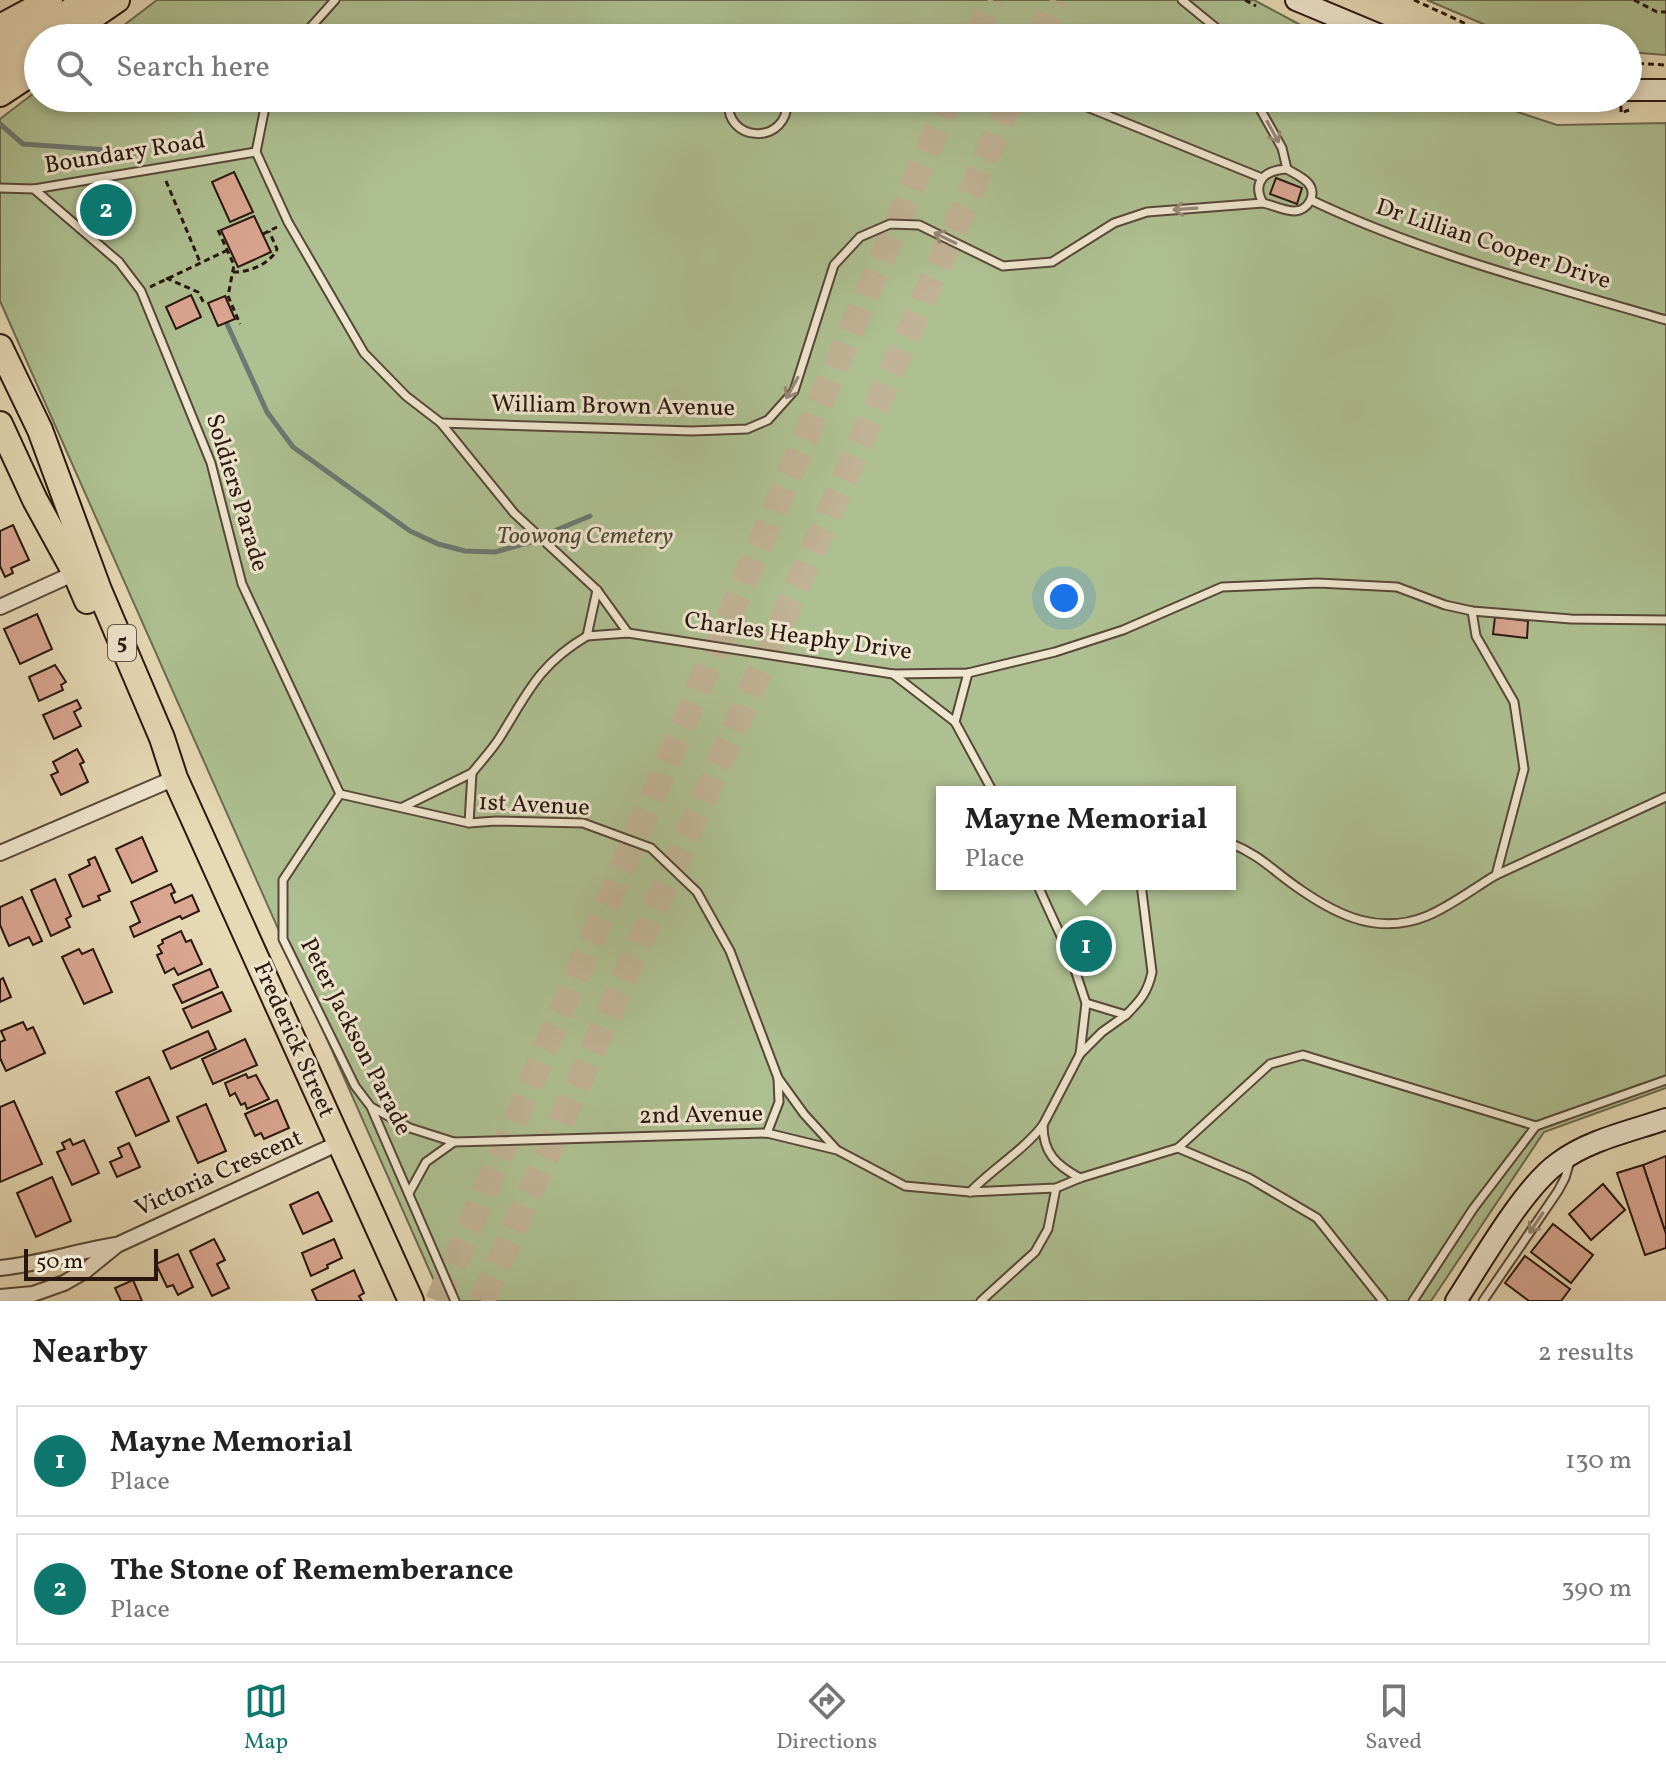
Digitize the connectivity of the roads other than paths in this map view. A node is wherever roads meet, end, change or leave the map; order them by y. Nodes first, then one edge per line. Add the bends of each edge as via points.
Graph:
1 (117, 0) edge
2 (335, 0) edge
3 (1182, 0) edge
4 (1296, 0) edge
5 (90, 8) edge
6 (59, 18) edge
7 (314, 24) edge
8 (1211, 24) edge
9 (1353, 24) edge
10 (0, 27) edge
11 (24, 38) edge
12 (0, 49) edge
13 (24, 58) edge
14 (0, 70) edge
15 (24, 78) edge
16 (1642, 90) edge
17 (1666, 90) edge
18 (0, 94) edge
19 (264, 112) edge
20 (729, 112) edge
21 (786, 112) edge
22 (1099, 112) edge
23 (1262, 112) edge
24 (256, 152) junction
25 (1287, 169) junction
26 (1262, 178) junction
27 (0, 188) edge
28 (34, 189) junction
29 (1311, 200) junction
30 (1263, 203) junction
31 (1666, 320) edge
32 (0, 347) edge
33 (0, 385) edge
34 (441, 423) junction
35 (0, 424) edge
36 (75, 573) junction
37 (597, 590) junction
38 (0, 607) edge
39 (1472, 611) junction
40 (1666, 620) edge
41 (628, 633) junction
42 (587, 636) junction
43 (968, 673) junction
44 (893, 674) junction
45 (955, 722) junction
46 (472, 773) junction
47 (175, 778) junction
48 (990, 786) edge
49 (340, 794) junction
50 (1666, 797) edge
51 (403, 807) junction
52 (469, 823) junction
53 (1236, 845) edge
54 (0, 853) edge
55 (1496, 875) junction
56 (1040, 890) edge
57 (1142, 890) edge
58 (1086, 1003) junction
59 (1126, 1015) junction
60 (1080, 1054) junction
61 (778, 1078) junction
62 (1666, 1080) edge
63 (371, 1107) junction
64 (1666, 1119) edge
65 (1043, 1125) junction
66 (1536, 1126) junction
67 (767, 1133) junction
68 (454, 1142) junction
69 (339, 1143) junction
70 (1178, 1148) junction
71 (837, 1150) junction
72 (1572, 1155) junction
73 (1080, 1178) junction
74 (1056, 1188) junction
75 (970, 1192) junction
76 (409, 1193) junction
77 (117, 1245) junction
78 (0, 1268) edge
79 (0, 1297) edge
80 (411, 1301) edge
81 (455, 1301) edge
82 (981, 1301) edge
83 (1383, 1301) edge
84 (1413, 1301) edge
85 (1456, 1301) edge
86 (1483, 1301) edge

1 - 5 highway
2 - 7 lane
3 - 8 lane
4 - 9 main road
5 - 6 highway
6 - 10 highway
11 - 12 highway
13 - 14 highway
15 - 18 highway
16 - 17 main road
19 - 24 lane
20 - 21 lane via 733,122 759,134 778,127
22 - 26 lane
23 -> 25 lane
24 - 28 lane, Boundary Road
24 - 34 lane via 288,222 364,353
25 - 26 lane via 1271,170
25 - 29 lane via 1308,183
26 - 30 lane via 1258,194
27 - 28 lane, Boundary Road
28 - 49 lane, Soldiers Parade via 119,262 141,291 211,463 242,584
29 - 30 lane via 1294,211
29 - 31 lane, Dr Lillian Cooper Drive via 1426,248
30 -> 34 lane, William Brown Avenue via 1147,212 1114,223 1052,262 1003,266 919,225 890,224 860,237 834,265 794,391 768,420 747,429
32 - 47 highway, Frederick Street / 5 via 40,430
33 - 36 highway, 5 via 67,534
34 - 37 lane via 514,513
35 - 36 highway, Frederick Street
36 - 38 street
36 - 47 highway, Frederick Street / 5 via 150,744
37 - 41 lane
37 - 42 lane
39 - 40 lane, Charles Heaphy Drive
39 - 43 lane, Charles Heaphy Drive via 1397,587 1222,587 1123,630
39 - 55 lane via 1476,636 1514,702 1524,769
41 - 42 lane, Charles Heaphy Drive
41 - 44 lane, Charles Heaphy Drive
42 - 46 lane via 564,649 531,684 501,737
43 - 44 lane, Charles Heaphy Drive
43 - 45 lane
44 - 45 lane
45 - 48 lane
46 - 51 lane
46 - 52 lane
47 - 54 street
47 - 69 highway, Frederick Street / 5
49 - 51 lane, 1st Avenue
49 - 63 lane, Peter Jackson Parade via 283,880 283,939 355,1086
50 - 55 lane
51 - 52 lane, 1st Avenue
52 - 61 lane, 1st Avenue via 583,823 651,848 697,892 730,951
53 - 55 lane via 1254,852 1340,915 1389,925 1427,916
56 - 58 lane
57 - 59 lane via 1152,972 1143,997
58 - 59 lane
58 - 60 lane
59 - 60 lane
60 - 65 lane
61 - 67 lane via 779,1102
61 - 71 lane
62 - 66 lane
63 - 68 lane, 2nd Avenue via 410,1128
63 - 76 lane, Peter Jackson Parade
64 - 72 main road
65 - 73 lane via 1050,1157
65 - 75 lane
66 - 70 lane via 1303,1055 1270,1064
66 - 84 lane via 1481,1197
67 - 68 lane, 2nd Avenue
67 - 71 lane, 2nd Avenue
68 - 76 lane via 426,1162
69 - 77 street, Victoria Crescent
69 - 80 highway, Frederick Street / 5
70 - 73 lane, 2nd Avenue
70 - 83 lane via 1249,1178 1317,1218
71 - 75 lane, 2nd Avenue via 905,1186
72 - 85 main road via 1557,1163 1525,1199
72 -> 86 lane via 1558,1191
73 - 74 lane, 2nd Avenue
74 - 75 lane, 2nd Avenue
74 - 82 lane via 1048,1229 1035,1252
76 - 81 lane, Peter Jackson Parade
77 - 78 street, Victoria Crescent
77 - 79 street, Victoria Crescent via 64,1283 33,1294

